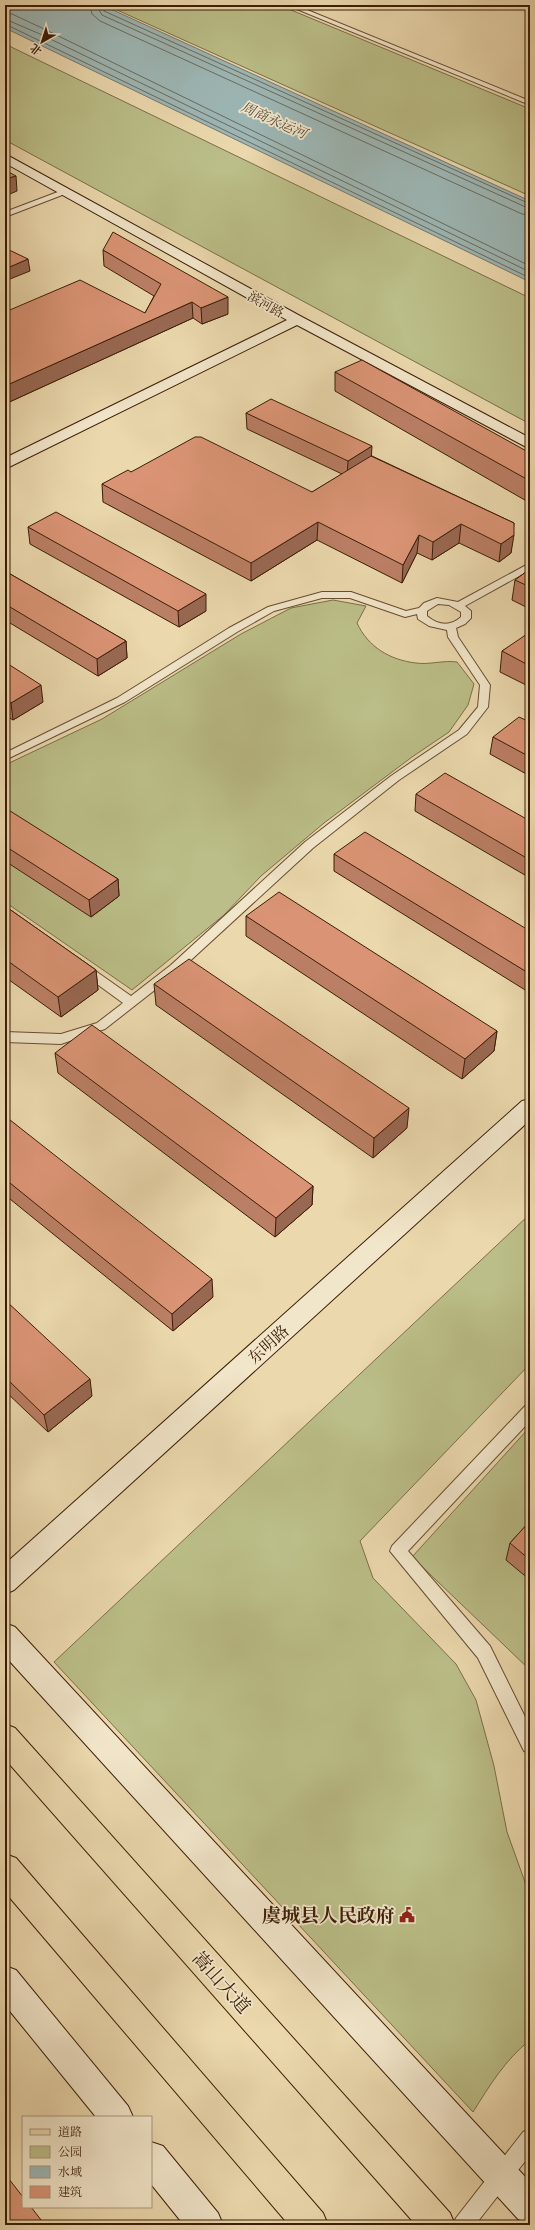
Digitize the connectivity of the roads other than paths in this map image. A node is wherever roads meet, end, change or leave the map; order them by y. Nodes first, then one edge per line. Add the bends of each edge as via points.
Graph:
1 (290, 5) edge
2 (530, 104) edge
3 (5, 158) edge
4 (66, 192) junction
5 (5, 215) edge
6 (296, 320) junction
7 (530, 444) edge
8 (5, 464) edge
9 (530, 566) edge
10 (459, 605) junction
11 (422, 610) junction
12 (451, 627) junction
13 (5, 757) edge
14 (75, 963) edge
15 (132, 1003) junction
16 (5, 1037) edge
17 (530, 1107) edge
18 (530, 1411) edge
19 (5, 1581) edge
20 (5, 1636) edge
21 (5, 1738) edge
22 (530, 1745) edge
23 (5, 1870) edge
24 (5, 1981) edge
25 (116, 2116) edge
26 (530, 2139) edge
27 (152, 2159) edge
28 (501, 2176) junction
29 (530, 2207) edge
30 (206, 2225) edge
31 (311, 2225) edge
32 (438, 2225) edge
33 (463, 2225) edge

1 - 2 lane
3 - 4 street, 滨河路
4 - 5 lane
4 - 6 street, 滨河路
6 - 7 street, 滨河路
6 - 8 street
9 - 10 lane
10 - 11 lane via 437,602 427,605
10 - 12 lane via 466,611 466,618 461,624
11 - 12 lane via 422,617 428,623 439,627
11 - 13 lane via 406,614 351,595 322,596 271,609 121,700
12 - 15 lane via 453,637 485,685 483,707 468,726 443,747 395,778 309,845 214,934
14 - 15 lane
15 - 16 lane via 101,1026 61,1039
17 - 19 street, 东明路
18 - 22 lane via 398,1551 484,1652
20 - 28 street
21 - 32 main road, 嵩山大道
23 - 31 main road
24 - 25 street
26 - 28 lane
27 - 30 street
28 - 29 street
28 - 33 lane

